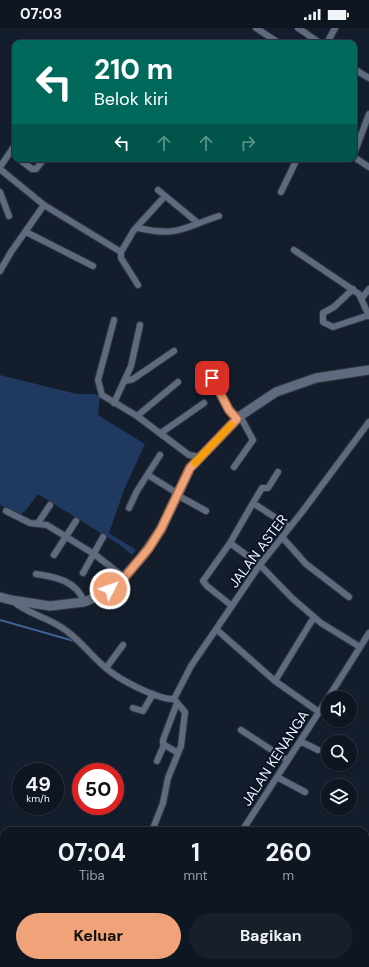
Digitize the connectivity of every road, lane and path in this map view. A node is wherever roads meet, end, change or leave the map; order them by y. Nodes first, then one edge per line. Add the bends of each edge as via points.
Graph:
1 (256, 28) edge
2 (298, 28) edge
3 (335, 28) edge
4 (274, 40) edge
5 (316, 40) edge
6 (329, 40) edge
7 (357, 71) edge
8 (369, 78) edge
9 (369, 114) edge
10 (357, 146) edge
11 (12, 154) edge
12 (357, 159) edge
13 (23, 162) edge
14 (42, 162) edge
15 (295, 162) edge
16 (369, 167) edge
17 (0, 168) edge
18 (158, 190) dead end
19 (0, 192) edge
20 (281, 192) dead end
21 (165, 196) junction
22 (44, 205) junction
23 (8, 216) dead end
24 (219, 216) dead end
25 (198, 223) junction
26 (138, 228) junction
27 (26, 232) junction
28 (294, 250) dead end
29 (121, 252) junction
30 (93, 266) dead end
31 (0, 271) edge
32 (138, 285) dead end
33 (353, 289) junction
34 (369, 289) edge
35 (362, 298) junction
36 (369, 316) edge
37 (114, 320) dead end
38 (140, 325) dead end
39 (174, 351) dead end
40 (369, 370) edge
41 (212, 378) dead end
42 (125, 381) junction
43 (178, 382) dead end
44 (114, 403) junction
45 (204, 403) dead end
46 (137, 416) junction
47 (239, 417) junction
48 (369, 422) edge
49 (161, 433) junction
50 (189, 454) junction
51 (160, 455) dead end
52 (201, 457) junction
53 (234, 467) dead end
54 (190, 468) junction
55 (278, 472) dead end
56 (148, 475) junction
57 (177, 494) junction
58 (253, 503) junction
59 (50, 506) dead end
60 (129, 508) dead end
61 (6, 511) dead end
62 (206, 511) dead end
63 (76, 521) dead end
64 (38, 523) junction
65 (290, 527) junction
66 (66, 537) junction
67 (103, 537) dead end
68 (282, 537) junction
69 (230, 543) junction
70 (94, 554) junction
71 (54, 555) dead end
72 (260, 565) junction
73 (83, 573) dead end
74 (36, 574) dead end
75 (124, 578) junction
76 (0, 597) edge
77 (349, 597) dead end
78 (11, 600) junction
79 (84, 602) junction
80 (232, 606) junction
81 (314, 617) junction
82 (217, 630) junction
83 (369, 633) edge
84 (122, 645) dead end
85 (360, 647) junction
86 (106, 668) junction
87 (274, 681) junction
88 (332, 691) edge
89 (153, 694) junction
90 (176, 701) junction
91 (133, 708) dead end
92 (321, 709) edge
93 (319, 712) junction
94 (241, 730) dead end
95 (300, 741) junction
96 (164, 745) junction
97 (318, 750) dead end
98 (178, 753) junction
99 (287, 760) junction
100 (158, 761) dead end
101 (277, 777) junction
102 (305, 792) dead end
103 (154, 827) edge
104 (245, 827) edge

1 - 4 street
2 - 5 street
3 - 6 street
7 - 8 street
9 - 10 street
11 - 17 street
12 - 16 street
13 - 14 street via 32,169 36,169
15 - 20 street
17 - 22 street
18 - 21 street
19 - 23 street
21 - 25 street
21 - 26 street
22 - 27 street
22 - 29 street
24 - 25 street
25 - 26 street via 190,228 168,232
26 - 29 street via 131,234
27 - 30 street
27 - 31 street
28 - 33 street
29 - 32 street via 121,258
33 - 35 street
33 - 36 street via 334,307 323,313 323,322 333,327
34 - 35 street
35 - 36 street
37 - 44 street via 98,380 102,395
38 - 42 street via 134,359
39 - 42 street via 133,380
40 - 47 main road via 316,378 276,392
41 - 47 street via 229,410
42 - 44 street
43 - 46 street
44 - 46 street
45 - 49 street
46 - 49 street
47 - 52 main road
47 - 53 street via 253,440
48 - 65 street, JALAN ASTER
49 - 50 street
50 - 52 street
50 - 54 street
51 - 56 street
52 - 54 main road
54 - 57 main road
55 - 58 street via 268,488 262,488
56 - 57 street
56 - 60 street
57 - 62 street
57 - 75 main road via 161,529
58 - 65 street
58 - 69 street
59 - 64 street
61 - 64 street via 30,523
63 - 66 street
64 - 66 street via 47,524
65 - 68 street, JALAN ASTER
66 - 70 street
66 - 71 street
67 - 70 street
68 - 72 street, JALAN ASTER
68 - 77 street via 306,564
69 - 72 street
69 - 80 street via 203,581
70 - 73 street
70 - 75 street
72 - 80 street, JALAN ASTER
72 - 81 street
74 - 79 street via 52,576 67,582 79,591
75 - 79 main road via 99,596
76 - 78 main road
78 - 79 main road via 50,606
78 - 86 street via 70,633
80 - 82 street, JALAN ASTER
81 - 85 street
81 - 87 street
82 - 87 street
82 - 90 street, JALAN ASTER via 191,666
83 - 85 street, JALAN KENANGA
84 - 86 street
85 - 88 street, JALAN KENANGA
86 - 89 street
87 - 93 street
89 - 90 street
89 - 91 street via 143,711
90 - 96 street, JALAN ASTER via 164,736
90 - 98 street via 182,706 185,715
92 - 93 street, JALAN KENANGA
93 - 95 street, JALAN KENANGA
94 - 99 street
95 - 97 street
95 - 99 street, JALAN KENANGA
96 - 98 street
96 - 100 street, JALAN ASTER
98 - 103 street
99 - 101 street, JALAN KENANGA
101 - 102 street
101 - 104 street, JALAN KENANGA

